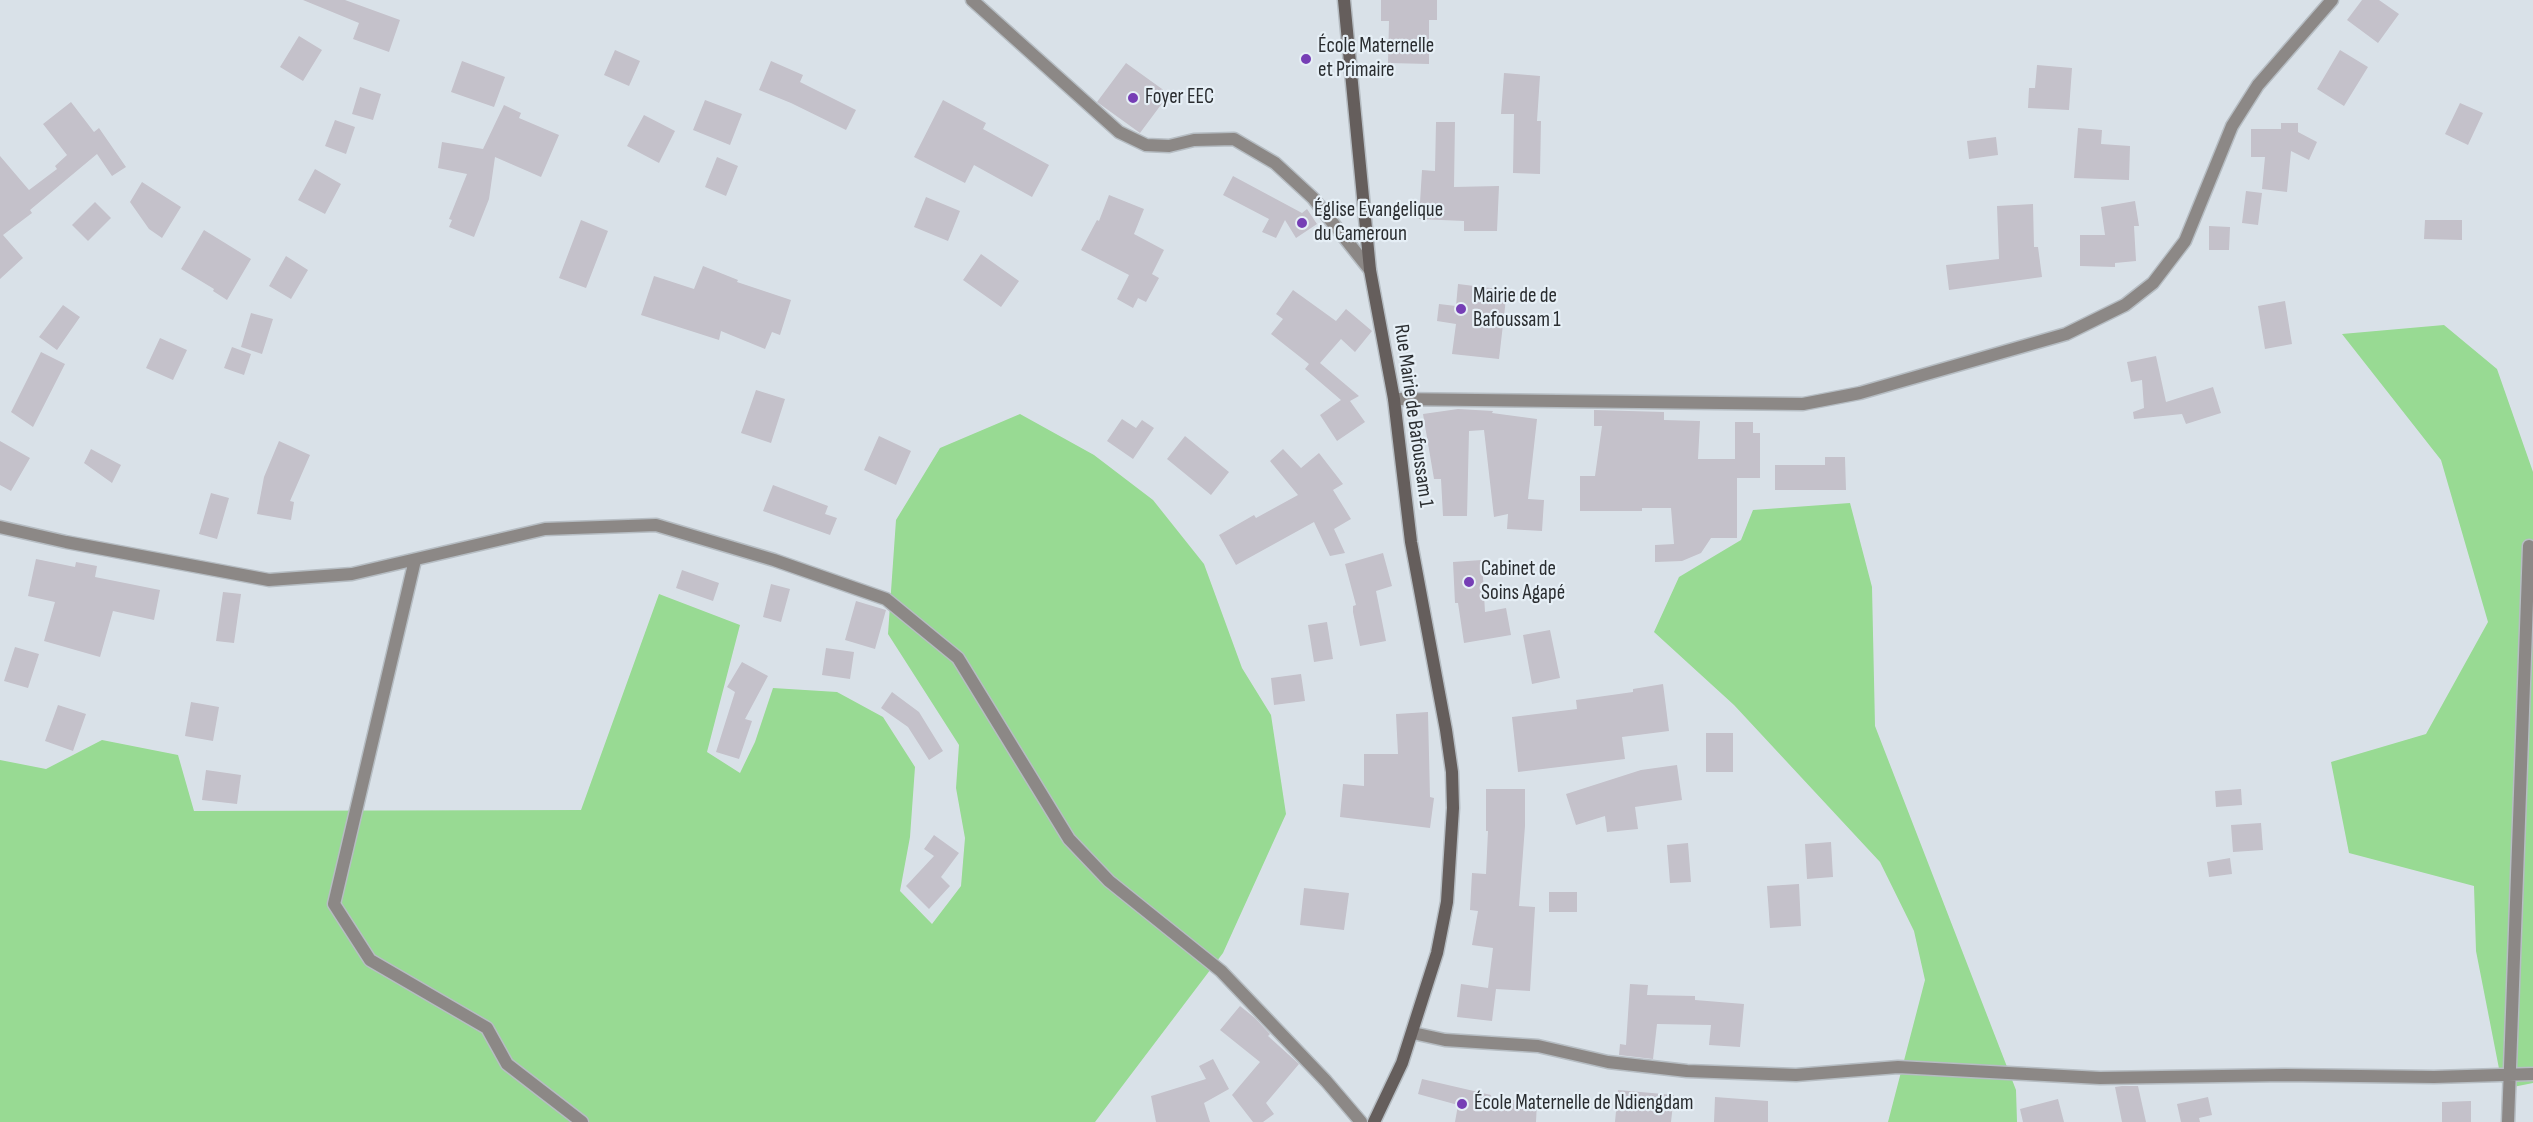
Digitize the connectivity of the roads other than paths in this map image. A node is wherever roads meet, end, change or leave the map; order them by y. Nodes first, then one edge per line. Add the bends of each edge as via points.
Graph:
1 (972, 0) edge
2 (1344, 0) edge
3 (2332, 0) edge
4 (1370, 270) junction
5 (1394, 399) junction
6 (0, 527) edge
7 (2529, 546) dead end
8 (415, 560) junction
9 (1413, 1033) junction
10 (2533, 1074) edge
11 (2510, 1076) junction
12 (582, 1122) edge
13 (1361, 1122) edge
14 (1374, 1122) edge
15 (2508, 1122) edge

1 - 4 street via 1119,132 1146,145 1234,139 1275,163 1313,198
2 - 4 street, Rue Mairie de Bafoussam 1
3 - 5 street via 2258,85 2232,126 2186,240 2153,283 2125,305 2066,334 1860,393 1803,404
4 - 5 street, Rue Mairie de Bafoussam 1
5 - 9 street, Rue Mairie de Bafoussam 1 via 1410,532 1452,772 1447,902 1437,953
6 - 8 street via 269,580 352,574
7 - 11 street
8 - 12 street via 334,904 370,960 487,1029 507,1064
8 - 13 street via 545,529 656,525 886,599 958,658 1070,839 1109,881 1221,971
9 - 11 street via 1445,1040 1538,1046 1608,1062 1687,1071 1796,1075 1898,1067 2100,1078
9 - 14 street, Rue Mairie de Bafoussam 1
10 - 11 street
11 - 15 street

